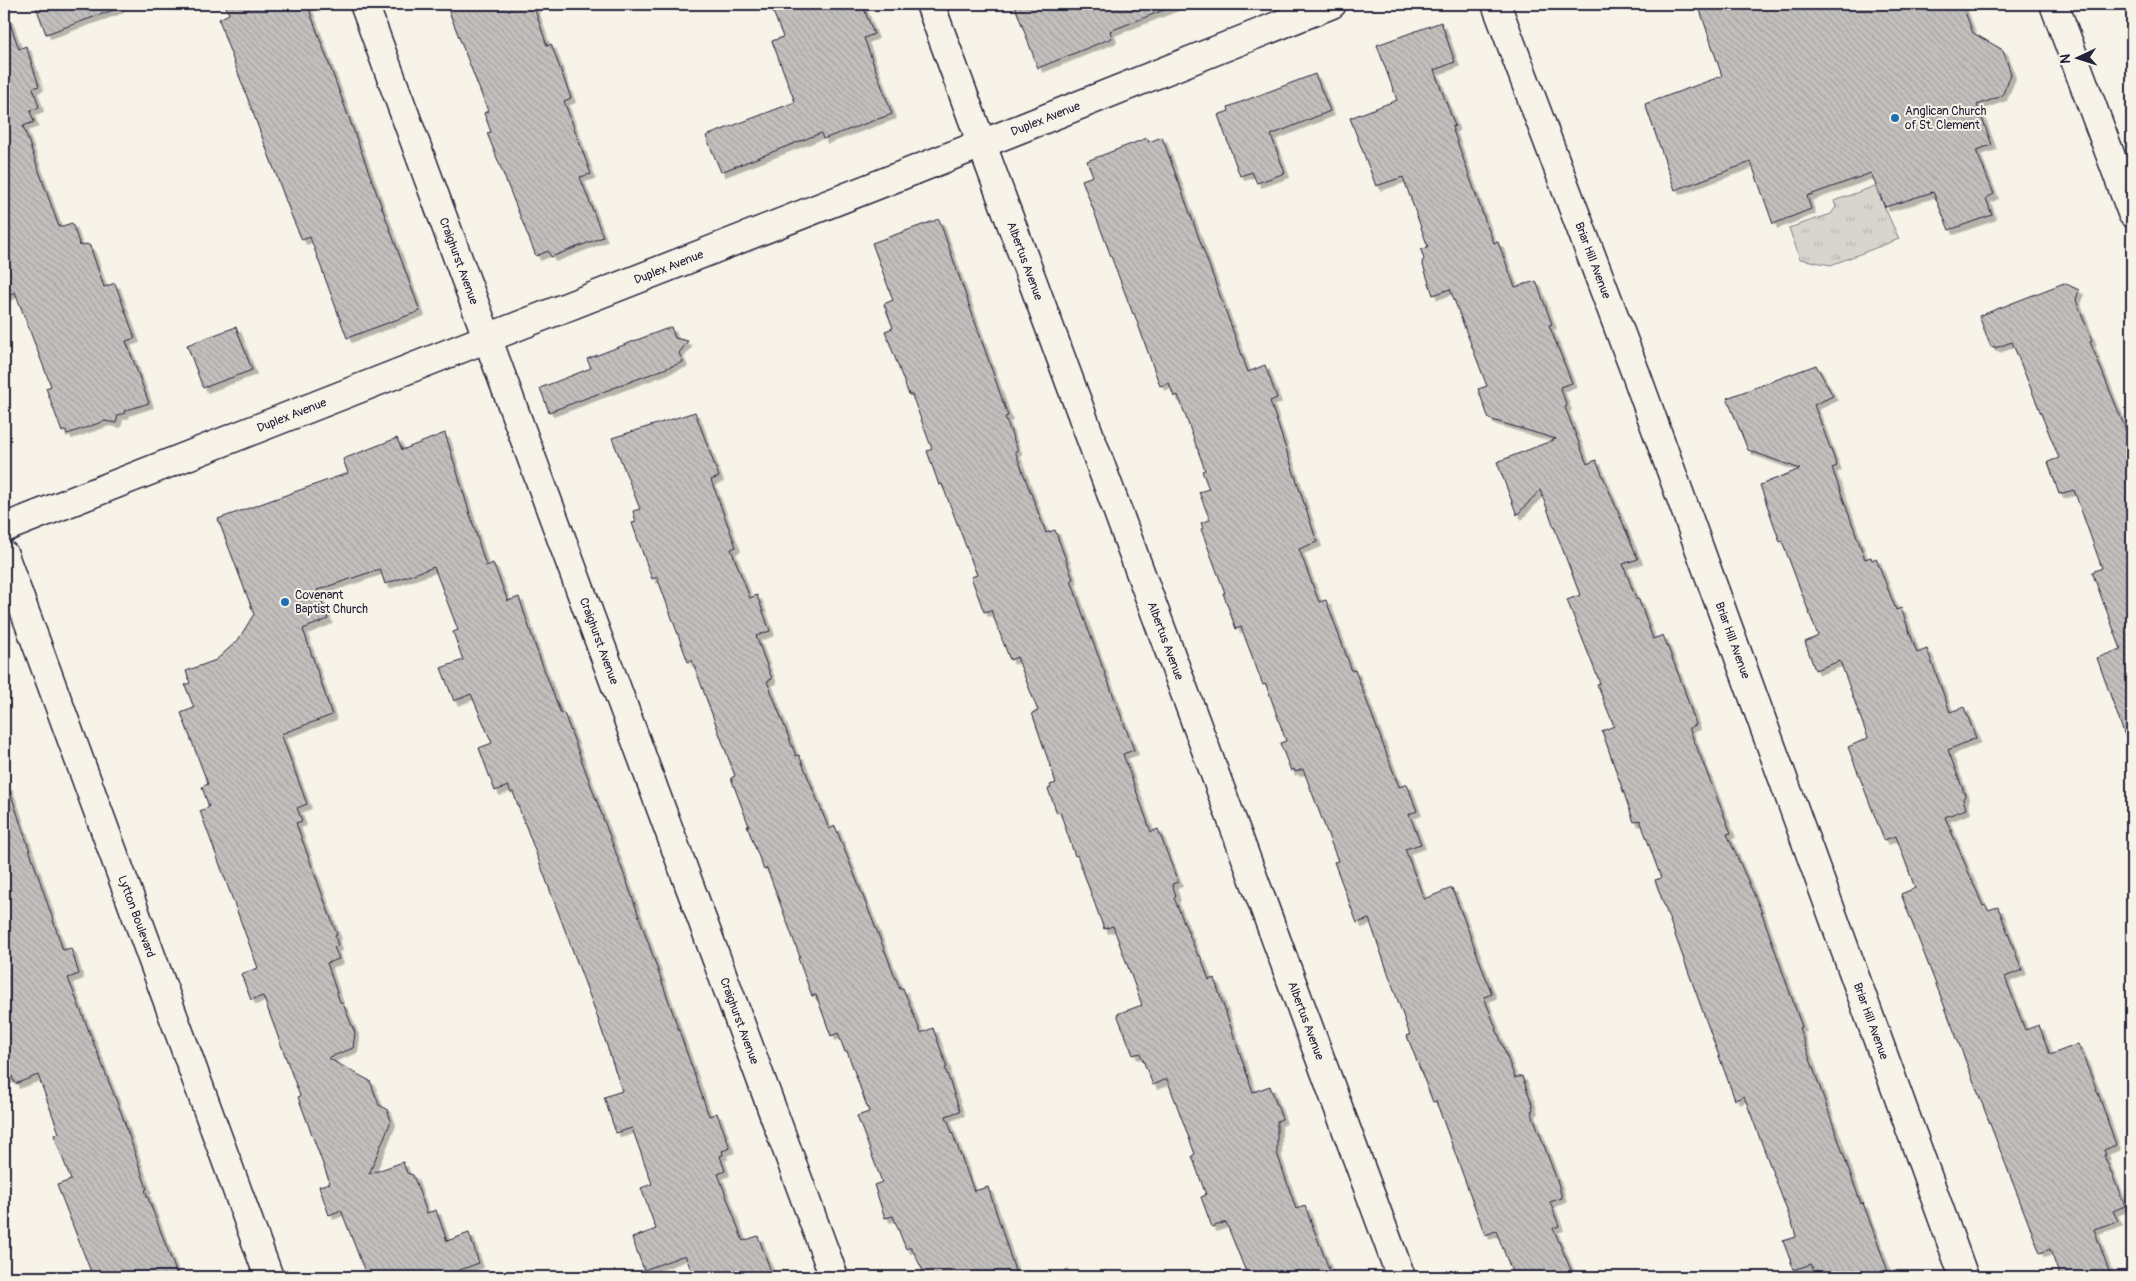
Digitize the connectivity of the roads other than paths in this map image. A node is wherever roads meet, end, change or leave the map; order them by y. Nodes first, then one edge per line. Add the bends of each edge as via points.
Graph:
1 (364, 4) edge
2 (930, 4) edge
3 (1332, 4) edge
4 (1496, 4) edge
5 (2054, 4) edge
6 (981, 144) junction
7 (2132, 213) edge
8 (487, 338) junction
9 (4, 528) edge
10 (4, 555) edge
11 (268, 1277) edge
12 (834, 1277) edge
13 (1400, 1277) edge
14 (1964, 1277) edge

1 - 8 street, Craighurst Avenue
2 - 6 street, Albertus Avenue
3 - 6 street, Duplex Avenue
4 - 14 street, Briar Hill Avenue via 1636,374
5 - 7 street
6 - 8 street, Duplex Avenue
6 - 13 street, Albertus Avenue
8 - 9 street, Duplex Avenue
8 - 12 street, Craighurst Avenue
10 - 11 street, Lytton Boulevard

